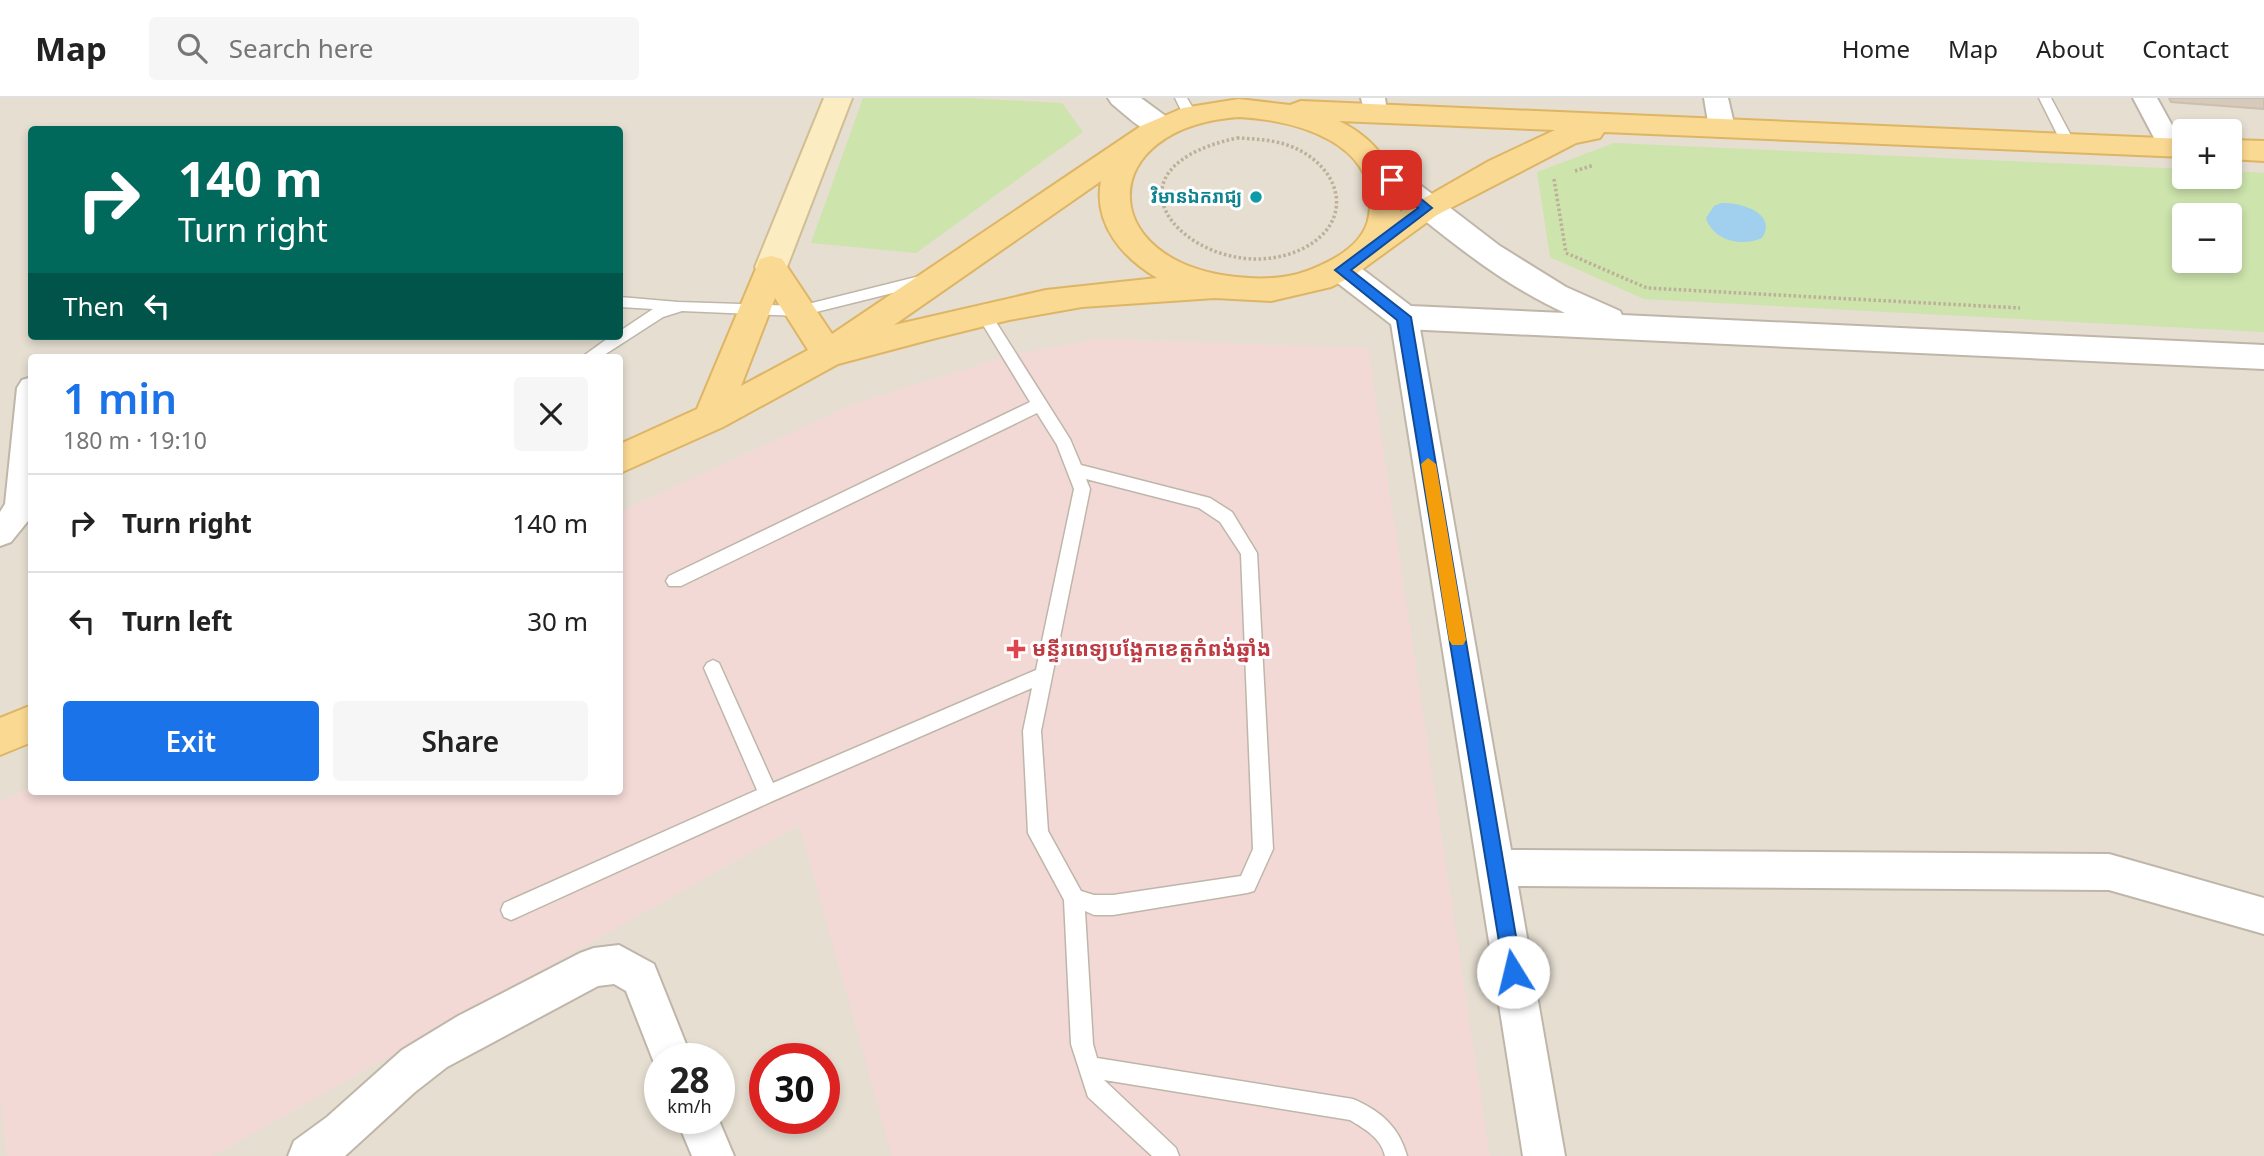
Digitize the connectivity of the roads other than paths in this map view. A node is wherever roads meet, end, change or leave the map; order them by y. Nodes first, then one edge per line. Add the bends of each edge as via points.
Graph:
1 (838, 98) edge
2 (1122, 98) edge
3 (1716, 98) edge
4 (2045, 98) edge
5 (2145, 98) edge
6 (1374, 105) edge
7 (1185, 106) edge
8 (1243, 108) junction
9 (1628, 124) junction
10 (1722, 128) junction
11 (1153, 132) junction
12 (2172, 138) edge
13 (2068, 143) junction
14 (2172, 147) edge
15 (2242, 150) edge
16 (2264, 151) edge
17 (1374, 165) junction
18 (1426, 208) junction
19 (1354, 261) junction
20 (771, 267) junction
21 (941, 276) junction
22 (1217, 287) junction
23 (623, 302) edge
24 (682, 306) junction
25 (754, 309) junction
26 (800, 311) junction
27 (984, 315) junction
28 (1404, 317) junction
29 (1626, 327) junction
30 (623, 336) edge
31 (616, 340) edge
32 (595, 354) edge
33 (828, 354) junction
34 (2264, 357) edge
35 (1039, 405) junction
36 (711, 418) junction
37 (28, 430) edge
38 (623, 458) edge
39 (1075, 470) junction
40 (0, 533) edge
41 (675, 581) dead end
42 (713, 668) dead end
43 (1043, 675) junction
44 (28, 725) edge
45 (0, 737) edge
46 (768, 794) junction
47 (1496, 868) junction
48 (1074, 898) junction
49 (512, 909) dead end
50 (2264, 916) edge
51 (666, 1043) edge
52 (1089, 1067) junction
53 (704, 1134) edge
54 (309, 1156) edge
55 (713, 1156) edge
56 (1168, 1156) edge
57 (1396, 1156) edge
58 (1544, 1156) edge

1 - 20 main road
2 - 11 street
3 - 10 street
4 - 13 lane
5 - 12 street
6 - 8 main road
6 - 9 main road
7 - 8 main road
7 - 11 main road
8 - 17 main road via 1318,122 1352,142
9 - 10 main road
9 - 18 main road via 1567,136
10 - 13 main road
11 - 21 main road
11 - 22 main road via 1125,158 1116,175 1113,201 1120,223 1151,260
13 - 14 main road
15 - 16 main road
17 - 18 street
17 - 19 main road via 1385,190 1386,214 1381,231
18 - 19 main road
18 - 29 street via 1555,295
19 - 22 main road via 1316,282 1284,289
19 - 28 street
20 - 25 main road
20 - 26 main road
21 - 26 lane
21 - 33 main road
22 - 27 main road via 1117,292
23 - 24 lane
24 - 25 lane
24 - 30 lane via 658,313
25 - 26 lane
25 - 36 main road
26 - 33 main road
27 - 33 main road
27 - 35 lane
28 - 29 street
28 - 47 street
29 - 34 street
31 - 32 lane
33 - 36 main road
35 - 39 lane via 1065,443
35 - 41 lane
36 - 38 main road
37 - 40 street via 21,504
39 - 43 lane via 1082,489
39 - 48 lane via 1204,503 1226,517 1249,553 1263,849 1247,884 1113,905
42 - 46 lane
43 - 46 lane
43 - 48 lane via 1032,731 1038,833
44 - 45 main road
46 - 49 lane
47 - 50 street via 2109,872
47 - 58 street
48 - 52 lane via 1082,1044
51 - 54 street via 640,978 619,964 594,967 432,1054 381,1094 333,1141
52 - 56 lane via 1096,1089
52 - 57 lane via 1353,1110 1378,1123 1394,1144
53 - 55 street

